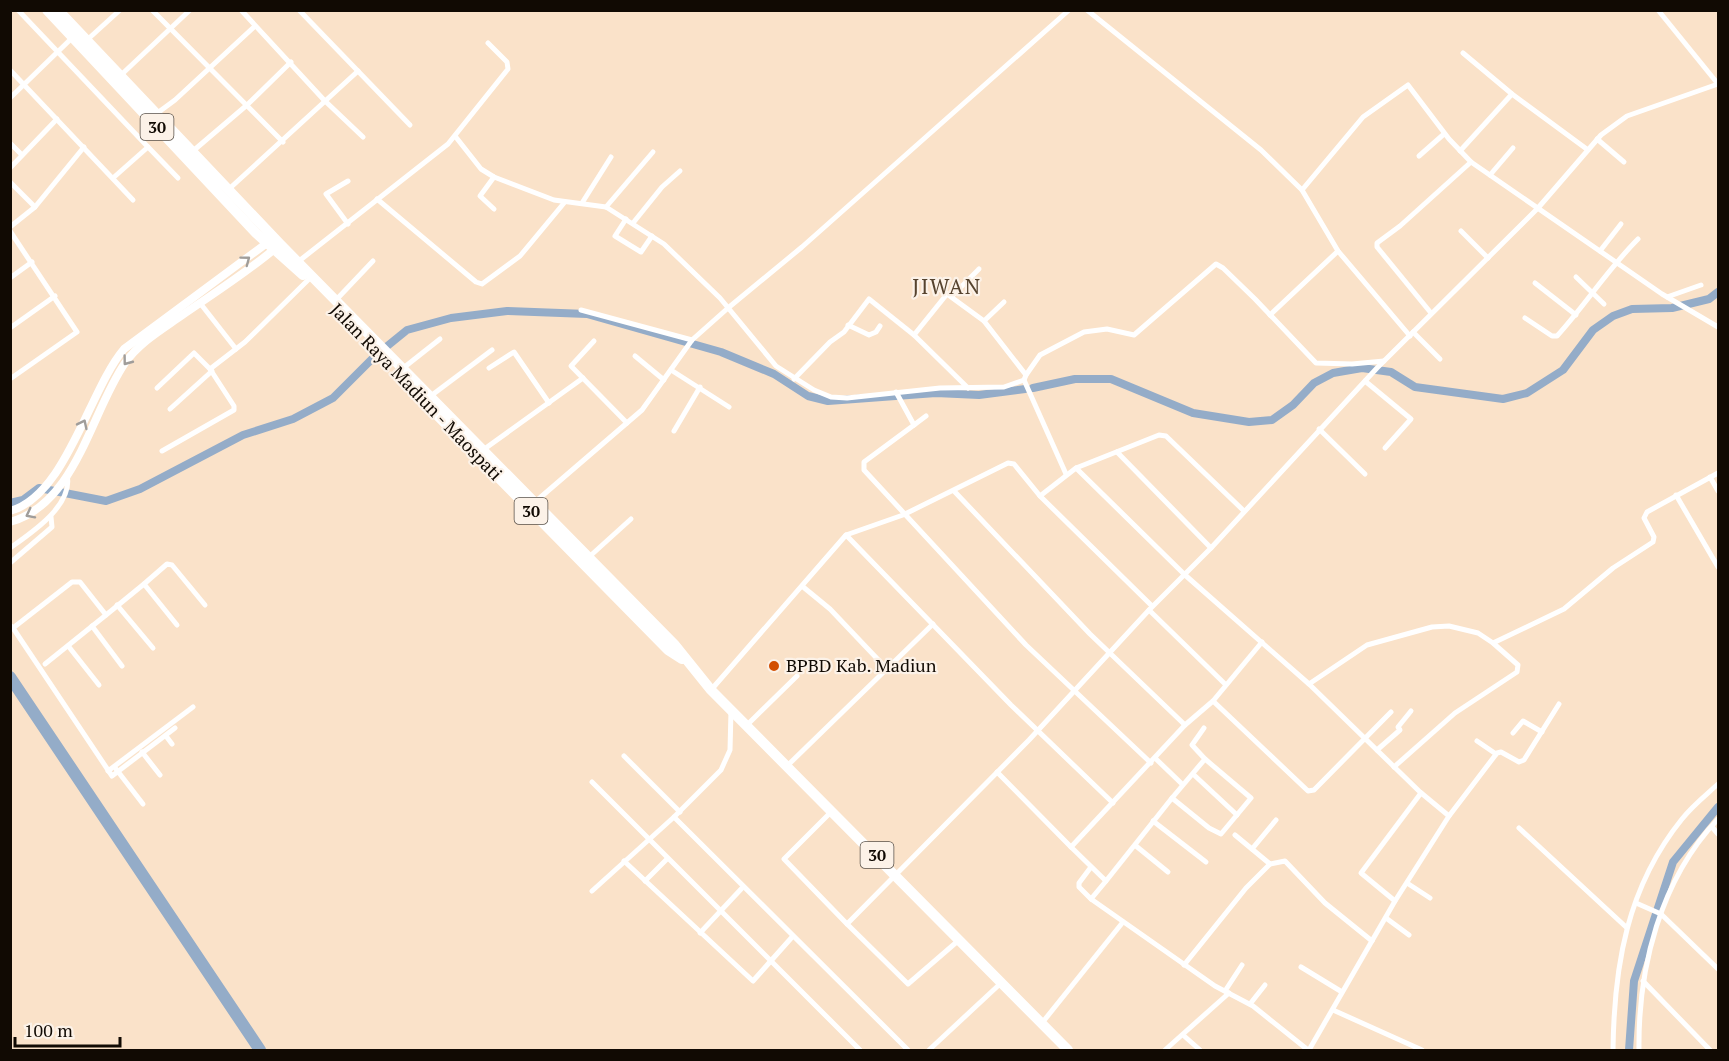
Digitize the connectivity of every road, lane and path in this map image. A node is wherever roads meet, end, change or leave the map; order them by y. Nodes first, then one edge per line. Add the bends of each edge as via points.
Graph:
1 (18, 10) edge
2 (47, 10) edge
3 (58, 10) edge
4 (120, 10) edge
5 (152, 10) edge
6 (190, 10) edge
7 (241, 10) edge
8 (299, 10) edge
9 (1069, 10) edge
10 (1087, 10) edge
11 (1658, 10) edge
12 (255, 26) junction
13 (170, 29) junction
14 (76, 34) junction
15 (87, 40) junction
16 (488, 43) dead end
17 (1463, 52) dead end
18 (58, 53) junction
19 (291, 62) junction
20 (209, 67) junction
21 (10, 69) edge
22 (358, 71) junction
23 (121, 75) junction
24 (24, 84) junction
25 (1718, 84) edge
26 (1512, 94) junction
27 (10, 98) edge
28 (324, 100) junction
29 (247, 105) junction
30 (156, 114) junction
31 (57, 119) junction
32 (410, 125) dead end
33 (1444, 134) junction
34 (455, 136) junction
35 (363, 137) dead end
36 (1597, 139) junction
37 (283, 142) junction
38 (10, 143) edge
39 (84, 147) junction
40 (148, 147) junction
41 (1513, 148) dead end
42 (1588, 150) junction
43 (193, 151) junction
44 (1460, 151) junction
45 (653, 152) dead end
46 (22, 155) junction
47 (1419, 156) dead end
48 (611, 157) dead end
49 (1472, 162) junction
50 (1624, 162) dead end
51 (10, 168) edge
52 (680, 171) dead end
53 (1490, 175) junction
54 (494, 177) junction
55 (113, 178) junction
56 (178, 178) dead end
57 (348, 181) dead end
58 (10, 182) edge
59 (229, 189) junction
60 (1302, 190) junction
61 (377, 199) junction
62 (133, 200) dead end
63 (564, 203) junction
64 (582, 203) junction
65 (36, 207) junction
66 (606, 207) junction
67 (494, 208) dead end
68 (1538, 208) junction
69 (626, 219) junction
70 (633, 223) junction
71 (348, 224) junction
72 (1621, 224) dead end
73 (10, 229) edge
74 (1461, 231) dead end
75 (652, 236) junction
76 (1638, 239) dead end
77 (274, 244) junction
78 (1338, 251) junction
79 (1600, 251) junction
80 (1488, 258) junction
81 (299, 261) junction
82 (373, 261) dead end
83 (1616, 261) junction
84 (32, 262) junction
85 (979, 268) dead end
86 (1576, 277) dead end
87 (10, 278) edge
88 (308, 280) junction
89 (1535, 284) dead end
90 (933, 285) dead end
91 (1701, 285) dead end
92 (1593, 293) junction
93 (950, 295) junction
94 (55, 296) junction
95 (1667, 297) junction
96 (336, 300) junction
97 (1004, 302) dead end
98 (200, 303) junction
99 (1604, 304) dead end
100 (728, 308) junction
101 (582, 310) dead end
102 (1431, 313) junction
103 (1270, 315) junction
104 (1576, 315) junction
105 (1525, 318) dead end
106 (984, 321) junction
107 (848, 325) junction
108 (880, 326) dead end
109 (1719, 327) edge
110 (10, 328) edge
111 (1412, 334) junction
112 (914, 335) junction
113 (440, 339) dead end
114 (594, 341) dead end
115 (692, 341) junction
116 (236, 349) junction
117 (379, 349) junction
118 (492, 351) dead end
119 (635, 356) dead end
120 (1440, 359) dead end
121 (1384, 361) junction
122 (489, 368) dead end
123 (402, 369) junction
124 (211, 370) junction
125 (671, 370) junction
126 (583, 378) junction
127 (1025, 378) junction
128 (10, 379) edge
129 (794, 379) junction
130 (1366, 379) junction
131 (664, 380) junction
132 (700, 387) junction
133 (157, 388) dead end
134 (968, 388) junction
135 (897, 392) junction
136 (427, 398) junction
137 (95, 400) junction
138 (549, 403) junction
139 (105, 404) junction
140 (729, 407) dead end
141 (170, 409) dead end
142 (926, 416) dead end
143 (627, 423) junction
144 (914, 426) junction
145 (1319, 429) junction
146 (674, 431) dead end
147 (1385, 448) dead end
148 (483, 450) junction
149 (162, 451) dead end
150 (1117, 452) junction
151 (1076, 468) junction
152 (1719, 473) edge
153 (1066, 474) junction
154 (1365, 474) dead end
155 (1710, 477) junction
156 (66, 480) junction
157 (954, 491) junction
158 (1719, 491) edge
159 (1040, 495) junction
160 (1676, 495) junction
161 (535, 502) junction
162 (10, 511) edge
163 (1244, 511) junction
164 (903, 515) junction
165 (51, 517) junction
166 (631, 519) dead end
167 (10, 522) edge
168 (846, 535) junction
169 (17, 543) junction
170 (10, 548) edge
171 (1211, 548) junction
172 (24, 552) junction
173 (589, 557) junction
174 (10, 563) edge
175 (1719, 567) edge
176 (1185, 575) junction
177 (144, 584) junction
178 (802, 586) junction
179 (616, 591) junction
180 (117, 605) junction
181 (205, 605) dead end
182 (1151, 608) junction
183 (106, 615) junction
184 (933, 624) junction
185 (177, 625) dead end
186 (92, 626) junction
187 (12, 627) edge
188 (1262, 642) junction
189 (1493, 643) junction
190 (69, 647) junction
191 (153, 648) dead end
192 (1109, 652) junction
193 (45, 664) dead end
194 (122, 666) dead end
195 (886, 668) junction
196 (797, 676) dead end
197 (1225, 684) junction
198 (1309, 684) junction
199 (99, 685) dead end
200 (711, 690) junction
201 (1074, 691) junction
202 (1213, 701) junction
203 (1559, 704) dead end
204 (193, 707) dead end
205 (731, 710) junction
206 (1411, 711) dead end
207 (1391, 712) dead end
208 (747, 725) junction
209 (1185, 725) junction
210 (175, 728) dead end
211 (1204, 728) dead end
212 (1037, 730) junction
213 (1542, 732) junction
214 (1513, 733) dead end
215 (166, 736) junction
216 (1366, 739) junction
217 (1477, 741) dead end
218 (172, 744) dead end
219 (141, 750) junction
220 (1377, 750) junction
221 (1496, 754) junction
222 (624, 756) dead end
223 (1205, 759) junction
224 (1153, 761) junction
225 (787, 766) junction
226 (1394, 767) junction
227 (116, 769) junction
228 (997, 772) junction
229 (1194, 774) junction
230 (160, 775) dead end
231 (592, 782) dead end
232 (1182, 784) junction
233 (1719, 784) edge
234 (1421, 793) junction
235 (1172, 798) junction
236 (1113, 803) junction
237 (143, 804) dead end
238 (832, 811) junction
239 (680, 812) junction
240 (1237, 815) junction
241 (1449, 816) junction
242 (674, 817) junction
243 (1719, 819) edge
244 (1276, 820) dead end
245 (1154, 821) junction
246 (1712, 827) junction
247 (1519, 828) dead end
248 (1719, 834) edge
249 (1235, 835) dead end
250 (648, 840) junction
251 (1136, 846) junction
252 (1071, 847) junction
253 (1252, 849) junction
254 (666, 859) junction
255 (624, 861) junction
256 (1206, 862) dead end
257 (1270, 864) junction
258 (1091, 867) junction
259 (1168, 872) dead end
260 (896, 875) junction
261 (645, 881) junction
262 (1106, 881) junction
263 (1407, 883) junction
264 (743, 887) junction
265 (592, 891) dead end
266 (1430, 898) dead end
267 (1091, 899) junction
268 (1395, 901) junction
269 (1636, 903) junction
270 (721, 911) junction
271 (1659, 913) junction
272 (1386, 918) junction
273 (1123, 922) junction
274 (846, 924) junction
275 (1626, 927) junction
276 (700, 933) junction
277 (1409, 935) dead end
278 (794, 936) junction
279 (959, 940) junction
280 (1372, 941) junction
281 (771, 961) junction
282 (1184, 965) junction
283 (1242, 965) dead end
284 (1301, 967) dead end
285 (1719, 969) edge
286 (1643, 981) junction
287 (1001, 982) junction
288 (1265, 985) dead end
289 (1227, 992) junction
290 (1342, 992) junction
291 (1250, 1004) junction
292 (1333, 1010) junction
293 (1042, 1023) junction
294 (1183, 1035) junction
295 (860, 1050) edge
296 (908, 1050) edge
297 (929, 1050) edge
298 (1068, 1050) edge
299 (1165, 1050) edge
300 (1200, 1050) edge
301 (1308, 1050) edge
302 (1422, 1050) edge
303 (1613, 1050) edge
304 (1640, 1050) edge
305 (1710, 1050) edge

1 - 18 street
2 - 14 highway, 30
3 - 14 highway, 30
4 - 15 street
5 - 13 street
6 - 13 street
7 - 12 street
8 - 22 street
9 - 100 street
10 - 60 street via 1261,150
11 - 25 street
12 - 19 street
12 - 20 street
13 - 20 street
13 - 23 street
14 - 15 highway, 30
14 - 18 street
14 - 77 highway, 30
15 - 23 highway, 30
16 - 34 street via 507,62 508,69
17 - 26 street
18 - 24 street
18 - 40 street
19 - 28 street
19 - 29 street
20 - 29 street
20 - 30 street
21 - 24 street
22 - 28 street
22 - 32 street
23 - 30 highway, 30
24 - 27 street
24 - 31 street
25 - 36 street via 1627,116
26 - 42 street
26 - 44 street
28 - 35 street
28 - 37 street
29 - 37 street
29 - 43 street
30 - 43 highway, 30
31 - 39 street
31 - 46 street
33 - 44 street
33 - 47 street
33 - 60 street via 1406,86 1363,117
34 - 54 street via 481,169
34 - 61 street
36 - 42 street
36 - 50 street
37 - 59 street
38 - 46 street
39 - 55 street
39 - 65 street
40 - 55 street
40 - 56 street
41 - 53 street
42 - 68 street
43 - 59 highway, 30
44 - 49 street
45 - 66 street
46 - 51 street
48 - 64 street
49 - 53 street
49 - 102 street via 1377,243
52 - 70 street
53 - 68 street
54 - 63 street
54 - 67 street via 480,195
55 - 62 street
57 - 71 street via 326,194
58 - 65 street
59 - 77 highway, 30
60 - 78 street
61 - 63 street via 482,284 520,255
61 - 71 street
63 - 64 street
64 - 66 street
65 - 73 street
66 - 69 street
68 - 79 street
68 - 80 street
69 - 70 street
69 - 75 street via 615,236 641,252
70 - 75 street
71 - 81 street
72 - 79 street
73 - 84 street
74 - 80 street
75 - 100 street via 675,253
76 - 83 street
77 - 81 highway, Jalan Raya Madiun - Maospati / 30
77 - 88 highway, Jalan Raya Madiun - Maospati / 30
77 - 98 main road
137 -> 77 main road via 124,349
78 - 103 street
78 - 111 street
79 - 83 street
80 - 102 street
81 - 96 highway, Jalan Raya Madiun - Maospati / 30
82 - 96 street
83 - 92 street
83 - 95 street
84 - 87 street
84 - 94 street
85 - 93 street
86 - 92 street
88 - 116 street
88 - 117 highway, Jalan Raya Madiun - Maospati / 30
89 - 104 street
90 - 93 street
91 - 95 street
92 - 99 street
92 - 104 street
93 - 106 street
93 - 112 street
94 - 110 street
94 - 128 street via 77,332
95 - 109 street
96 - 117 highway, Jalan Raya Madiun - Maospati / 30
97 - 106 street
98 - 116 street
98 -> 139 main road via 132,354
100 - 115 street
100 - 129 street via 771,362
101 - 115 street
102 - 111 street
103 - 121 street via 1316,363
103 - 127 street via 1216,264 1134,335 1107,329 1084,332 1040,355
104 - 105 street via 1554,337
106 - 127 street
107 - 108 street via 869,335
107 - 112 street via 869,299
107 - 129 street
111 - 120 street
111 - 121 street
112 - 134 street
113 - 123 street
114 - 126 street via 571,364
115 - 125 street
116 - 124 street
117 - 123 highway, Jalan Raya Madiun - Maospati / 30
117 - 136 highway, Jalan Raya Madiun - Maospati / 30
118 - 136 street
119 - 131 street
121 - 130 street
122 - 138 street via 514,352
123 - 136 highway, Jalan Raya Madiun - Maospati / 30
124 - 133 street via 194,353
124 - 141 street
124 - 149 street via 234,410
125 - 131 street
125 - 132 street
126 - 138 street
126 - 143 street
127 - 134 street via 1004,387
127 - 153 street
129 - 135 street via 831,397
130 - 145 street
130 - 147 street via 1411,419
131 - 143 street
132 - 140 street
132 - 146 street
134 - 135 street
135 - 144 street
136 - 148 highway, Jalan Raya Madiun - Maospati / 30
136 - 179 highway, Jalan Raya Madiun - Maospati / 30
137 - 139 main road
162 -> 137 main road via 26,506 38,496 72,445
138 - 148 street
139 - 156 main road
142 - 144 street
143 - 161 street
144 - 164 street via 862,465
145 - 154 street
145 - 163 street
148 - 161 highway, Jalan Raya Madiun - Maospati / 30
150 - 151 street
150 - 163 street via 1159,435 1166,436
150 - 171 street
151 - 153 street
151 - 176 street
152 - 155 street
153 - 159 street
155 - 158 street
155 - 160 street
156 - 165 street
156 -> 167 main road via 31,515
157 - 159 street via 1008,463 1014,464
157 - 164 street
157 - 192 street
159 - 182 street
160 - 175 street
160 - 189 street via 1644,516 1654,537 1649,546 1613,568 1564,609
161 - 173 highway, Jalan Raya Madiun - Maospati / 30
163 - 171 street
164 - 168 street
164 - 201 street
165 - 169 street
165 - 172 street via 52,527
166 - 173 street
168 - 178 street
168 - 184 street
169 - 170 street
169 - 172 street
171 - 176 street
172 - 174 street
173 - 179 highway, Jalan Raya Madiun - Maospati / 30
176 - 182 street
176 - 188 street
177 - 180 street
177 - 181 street via 167,564 172,565
177 - 185 street
178 - 195 street via 830,609
178 - 200 street
179 - 200 highway, Jalan Raya Madiun - Maospati / 30 via 668,650 685,661
180 - 183 street
180 - 191 street
182 - 192 street
182 - 197 street
183 - 186 street
183 - 187 street via 80,582 72,582
184 - 195 street
184 - 212 street
186 - 190 street
186 - 194 street
187 - 227 street via 112,776
188 - 197 street
188 - 198 street
189 - 198 street via 1478,633 1449,626 1432,627 1361,648
189 - 226 street via 1518,665 1517,672 1455,713
190 - 193 street
190 - 199 street
192 - 201 street
192 - 209 street
195 - 225 street
196 - 208 street
197 - 202 street
198 - 216 street
200 - 205 highway, Jalan Raya Madiun - Maospati / 30
201 - 212 street
201 - 224 street
202 - 209 street
202 - 216 street via 1308,791 1314,790
203 - 213 street
204 - 219 street
205 - 208 highway, Jalan Raya Madiun - Maospati / 30
205 - 239 street via 726,762
206 - 220 street via 1398,727 1400,730
207 - 216 street
208 - 225 highway, Jalan Raya Madiun - Maospati / 30
209 - 224 street
210 - 215 street
211 - 223 street via 1192,745
212 - 228 street
212 - 236 street
213 - 214 street via 1523,722
213 - 221 street via 1522,762 1501,752
215 - 218 street
215 - 219 street
216 - 220 street
217 - 221 street
219 - 227 street
219 - 230 street
220 - 226 street
221 - 241 street
222 - 239 street
223 - 229 street
223 - 240 street via 1251,798
224 - 232 street
224 - 236 street
225 - 238 highway, Jalan Raya Madiun - Maospati / 30
226 - 234 street
227 - 237 street
228 - 252 street
228 - 260 street
229 - 232 street
229 - 240 street
231 - 250 street
232 - 235 street
233 - 269 street via 1683,817 1668,837
234 - 241 street
234 - 268 street via 1361,873
235 - 240 street via 1219,834
235 - 245 street
236 - 252 street
238 - 260 highway, Jalan Raya Madiun - Maospati / 30
238 - 274 street via 784,859
239 - 242 street
241 - 263 street
242 - 250 street
242 - 264 street
243 - 246 street
244 - 253 street
245 - 251 street
245 - 256 street
246 - 248 street
246 - 271 street via 1678,876
247 - 275 street
249 - 253 street
250 - 254 street
250 - 255 street
251 - 259 street
251 - 262 street
252 - 258 street
253 - 257 street
254 - 261 street
254 - 270 street
255 - 261 street
255 - 265 street
257 - 280 street via 1285,861 1324,903
257 - 282 street
258 - 262 street
258 - 267 street via 1079,883
260 - 274 street
260 - 279 highway, Jalan Raya Madiun - Maospati / 30
261 - 276 street
262 - 267 street
263 - 266 street
263 - 268 street
264 - 270 street
264 - 278 street
267 - 273 street
268 - 272 street
269 - 271 street
269 - 275 street
270 - 276 street
270 - 281 street
271 - 285 street
271 - 286 street
272 - 277 street
272 - 280 street
273 - 282 street
273 - 293 street
274 - 279 street via 909,984
275 - 303 street via 1619,955
276 - 281 street via 753,981
278 - 281 street
278 - 296 street
279 - 287 highway, Jalan Raya Madiun - Maospati / 30
280 - 290 street
281 - 295 street
282 - 289 street
283 - 289 street
284 - 290 street
286 - 304 street
286 - 305 street
287 - 293 highway, Jalan Raya Madiun - Maospati / 30
287 - 297 street
288 - 291 street
289 - 291 street
289 - 294 street
290 - 292 street
291 - 301 street
292 - 301 street
292 - 302 street
293 - 298 highway, Jalan Raya Madiun - Maospati / 30
294 - 299 street
294 - 300 street

